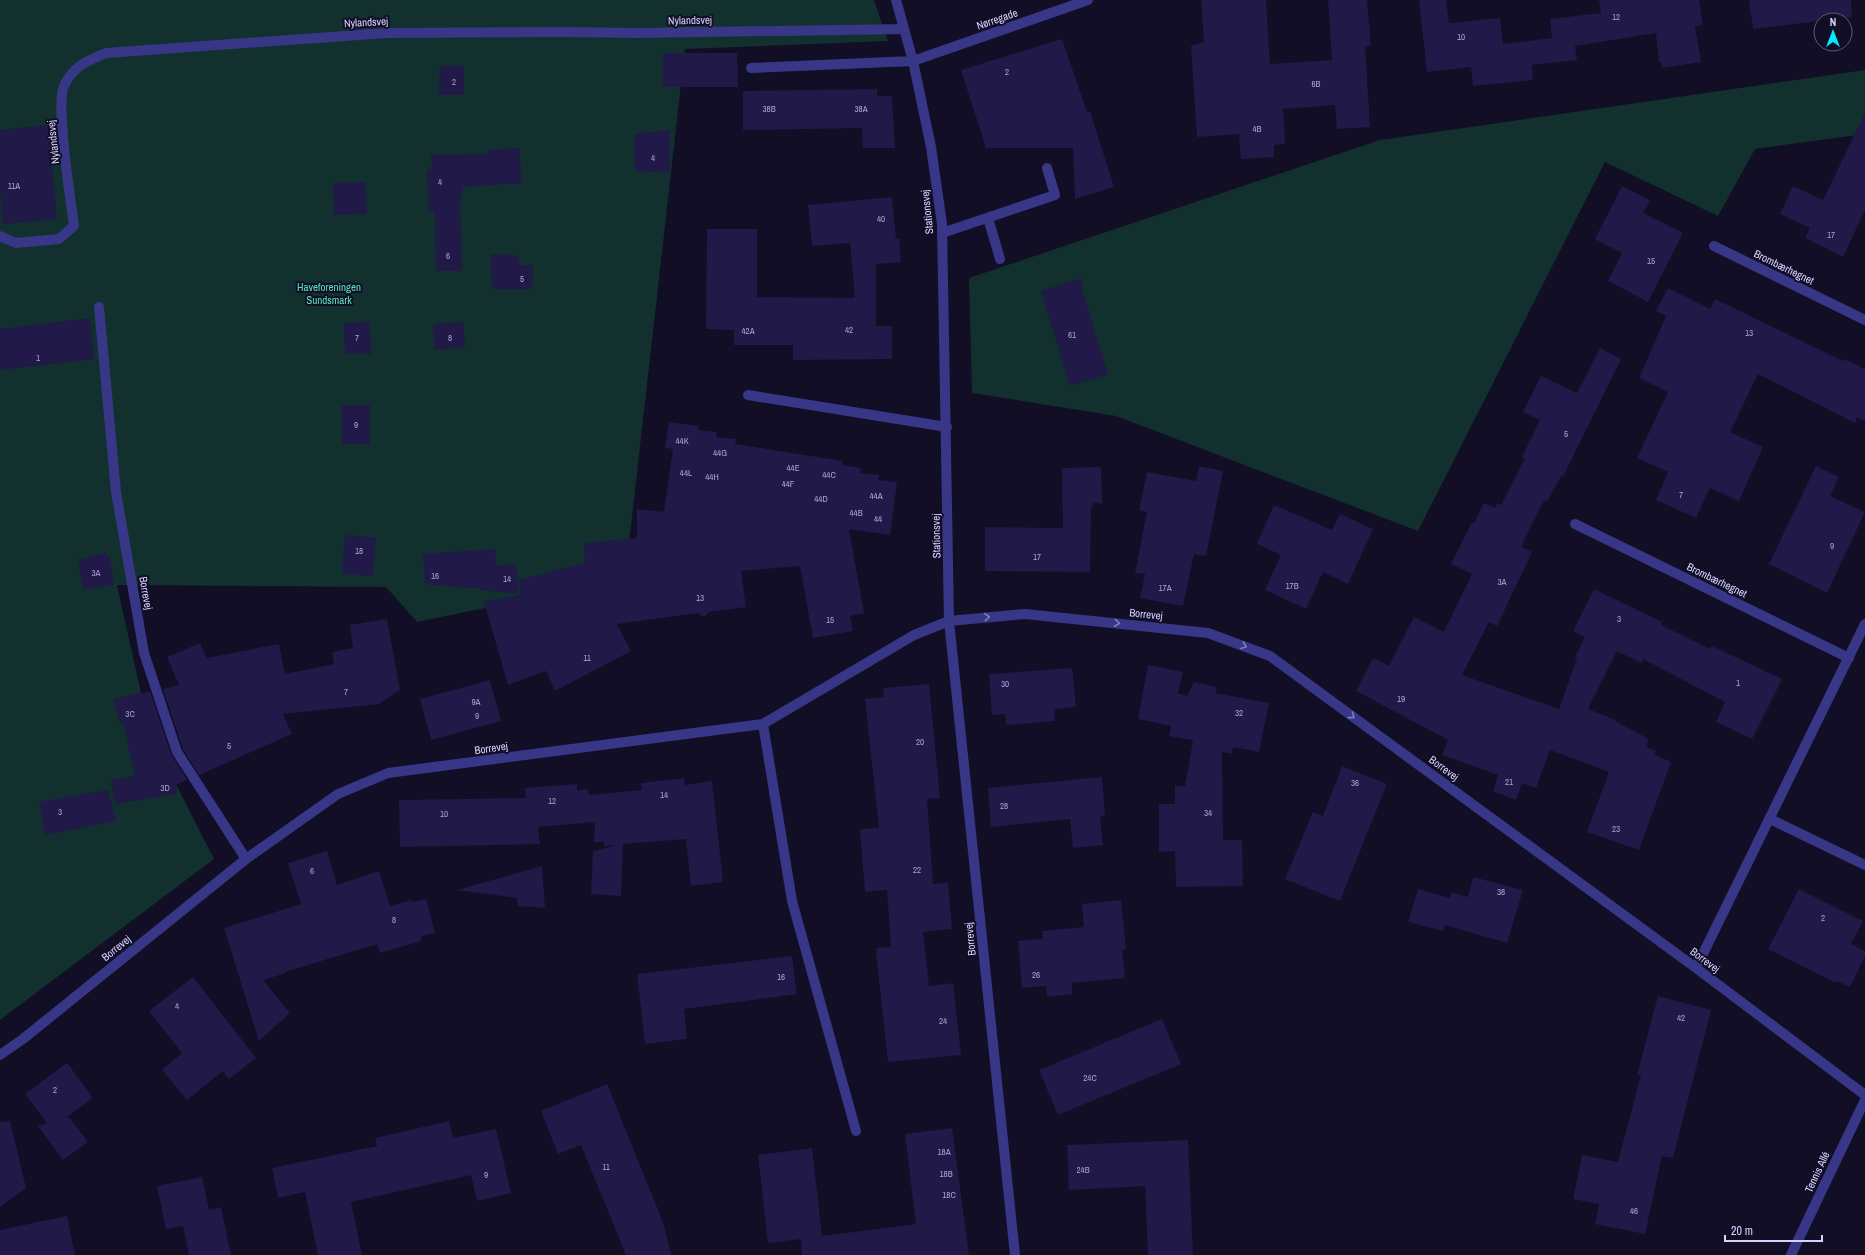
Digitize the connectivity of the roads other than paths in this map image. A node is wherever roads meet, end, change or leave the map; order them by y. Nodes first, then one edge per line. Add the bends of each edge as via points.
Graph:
1 (896, 0) edge
2 (1088, 0) edge
3 (904, 29) junction
4 (913, 61) junction
5 (751, 68) dead end
6 (1047, 168) dead end
7 (988, 218) junction
8 (942, 233) junction
9 (0, 236) edge
10 (1714, 246) dead end
11 (1000, 259) dead end
12 (99, 307) dead end
13 (1865, 320) edge
14 (748, 395) dead end
15 (947, 426) junction
16 (1575, 524) dead end
17 (949, 621) junction
18 (1865, 624) edge
19 (1849, 658) junction
20 (763, 724) junction
21 (1770, 819) junction
22 (246, 859) junction
23 (1865, 865) edge
24 (1696, 968) junction
25 (0, 1055) edge
26 (1865, 1096) edge
27 (1865, 1100) edge
28 (856, 1131) dead end
29 (1015, 1255) edge
30 (1791, 1255) edge

1 - 3 street, Stationsvej
2 - 4 street, Nørregade
3 - 4 street, Stationsvej
3 - 9 street, Nylandsvej via 387,33 106,53 79,65 64,87 61,108 74,226 59,239 16,243
4 - 5 street, Nørregade
4 - 8 street, Stationsvej via 931,147
6 - 7 street via 1055,195
7 - 8 street
7 - 11 street
8 - 15 street, Stationsvej
10 - 13 street, Brombærhegnet
12 - 22 street, Borrevej via 116,492 144,654 178,752
14 - 15 street
15 - 17 street, Stationsvej
16 - 19 street, Brombærhegnet
17 - 20 street, Borrevej via 914,635
17 -> 24 street, Borrevej via 1025,614 1200,632 1270,656
17 - 29 street, Borrevej
18 - 19 street
19 - 21 street
20 - 22 street, Borrevej via 388,773 338,794
20 - 28 street via 792,901
21 - 23 street
21 - 24 street
22 - 25 street, Borrevej via 24,1039
24 - 26 street, Borrevej
27 - 30 street, Tennis Allé

